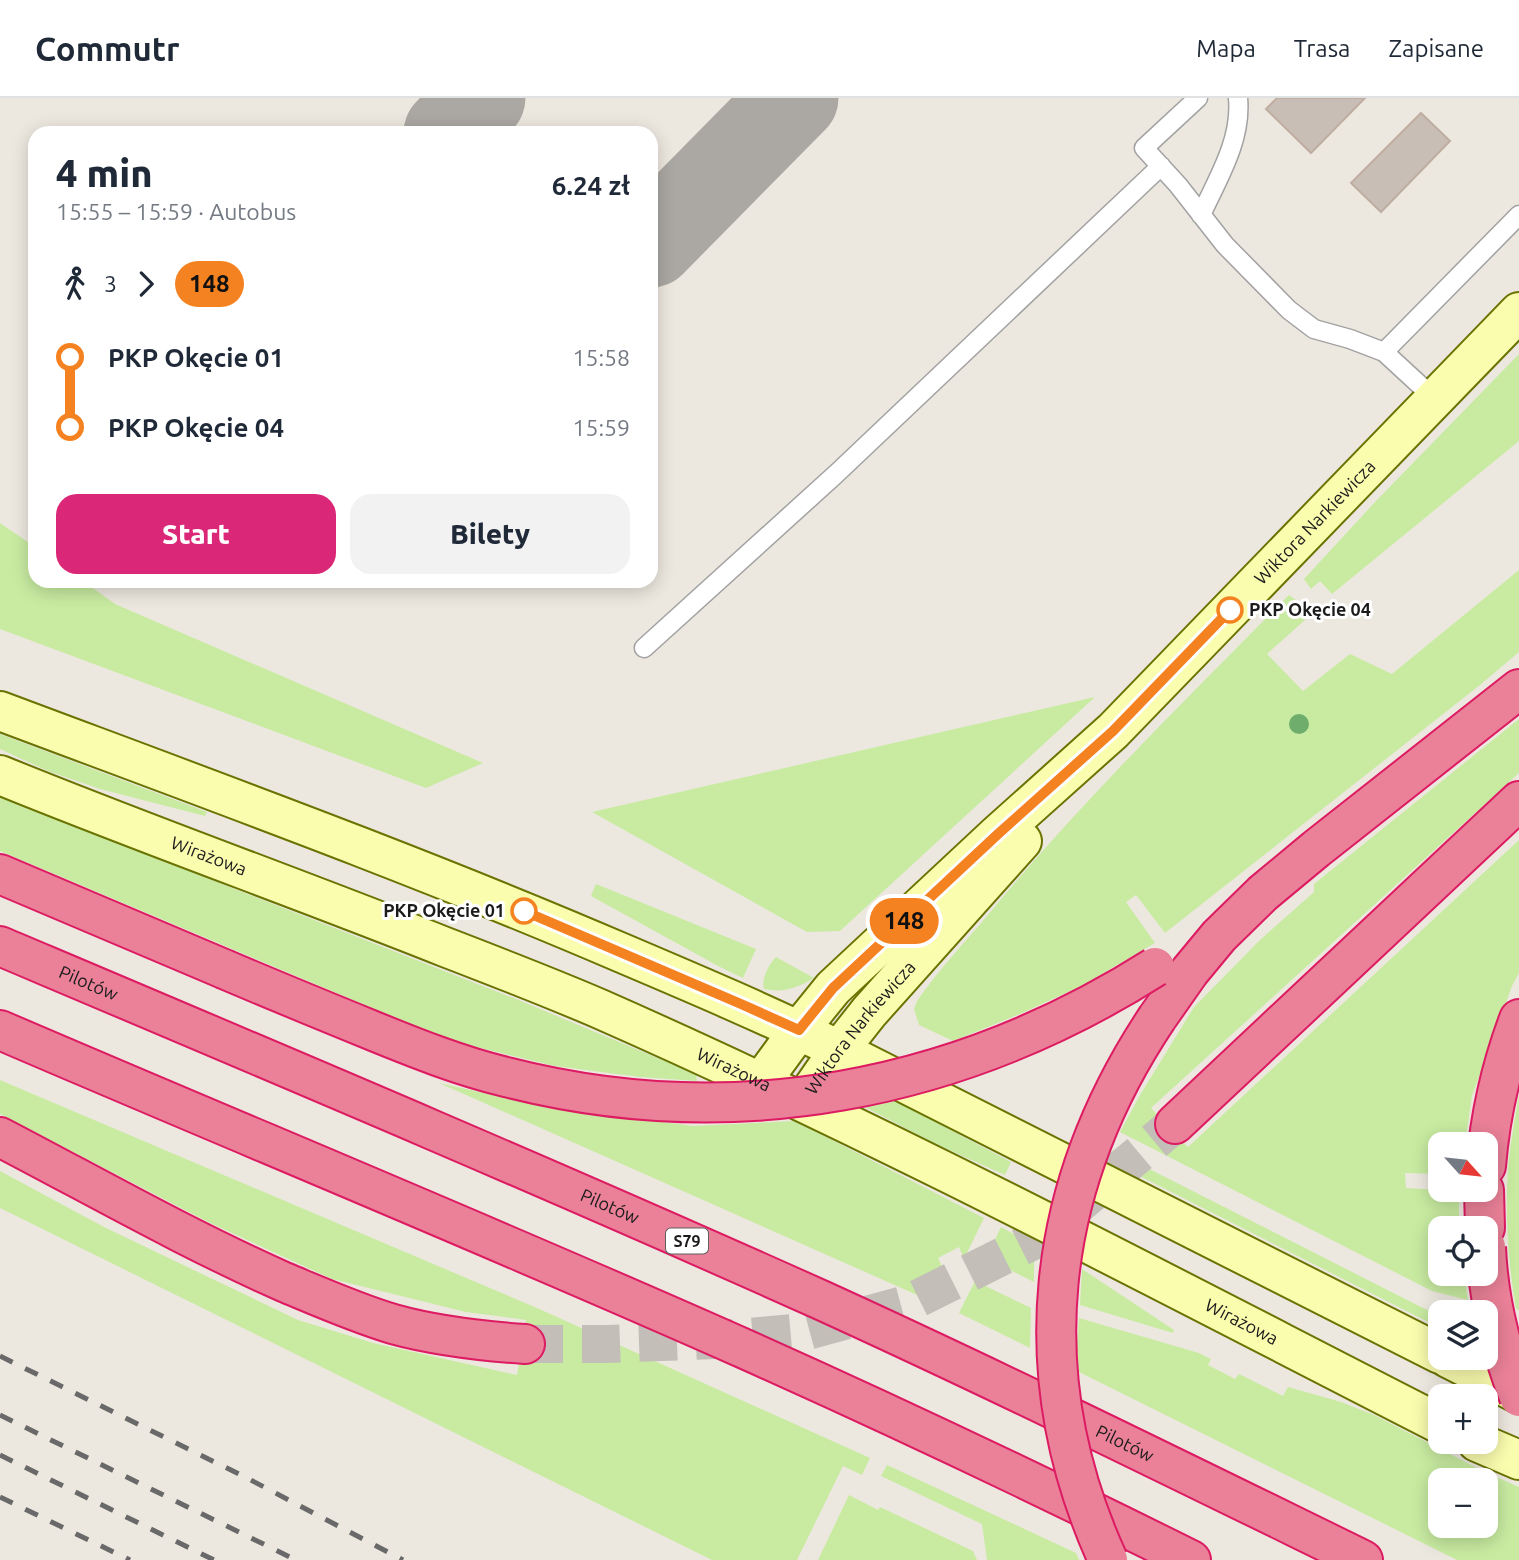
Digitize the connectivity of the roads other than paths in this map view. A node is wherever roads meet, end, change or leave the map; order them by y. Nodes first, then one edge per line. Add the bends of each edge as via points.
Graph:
1 (1198, 98) edge
2 (1238, 98) edge
3 (1161, 166) junction
4 (1201, 215) junction
5 (1519, 215) edge
6 (1519, 312) edge
7 (1384, 352) junction
8 (1435, 399) junction
9 (644, 648) dead end
10 (1519, 690) edge
11 (0, 711) edge
12 (1113, 731) junction
13 (0, 775) edge
14 (1519, 801) edge
15 (0, 874) edge
16 (1264, 893) junction
17 (0, 946) edge
18 (1519, 1019) edge
19 (0, 1030) edge
20 (799, 1030) junction
21 (839, 1050) junction
22 (761, 1083) junction
23 (803, 1102) junction
24 (1175, 1124) tunnel mouth
25 (1490, 1132) edge
26 (0, 1137) edge
27 (1491, 1286) edge
28 (525, 1344) tunnel mouth
29 (1428, 1348) edge
30 (1470, 1370) edge
31 (1519, 1396) edge
32 (1428, 1418) edge
33 (1498, 1451) edge
34 (1519, 1460) edge
35 (1108, 1560) edge
36 (1191, 1560) edge
37 (1363, 1560) edge

1 - 3 lane via 1144,148
2 - 4 lane via 1236,137
3 - 4 lane
3 - 9 lane via 836,474
4 - 7 lane via 1252,273 1314,330
5 - 7 lane
6 - 8 main road, Wiktora Narkiewicza
7 - 8 lane
8 - 12 main road, Wiktora Narkiewicza
10 - 16 highway
11 - 20 main road via 520,910
12 - 20 main road, Wiktora Narkiewicza via 833,988
12 - 21 main road, Wiktora Narkiewicza
13 - 22 main road, Wirażowa via 527,979
14 - 24 highway
15 - 16 highway, bridge via 456,1063 595,1095 701,1102 861,1088 971,1058 1096,1001
16 - 35 highway, bridge via 1191,971 1116,1084 1083,1165 1064,1236 1058,1291 1058,1371 1065,1428 1082,1496
17 - 37 highway, Pilotów / S79 via 821,1300
18 - 25 highway
19 - 36 highway via 749,1351
20 - 21 main road
20 - 22 main road, Wiktora Narkiewicza
21 - 23 main road, Wiktora Narkiewicza
21 - 29 main road
22 - 23 main road, Wirażowa
23 - 32 main road, Wirażowa
26 - 28 highway via 221,1253 333,1303 407,1327
27 - 31 highway, bridge via 1503,1349
30 - 31 main road
33 - 34 main road

